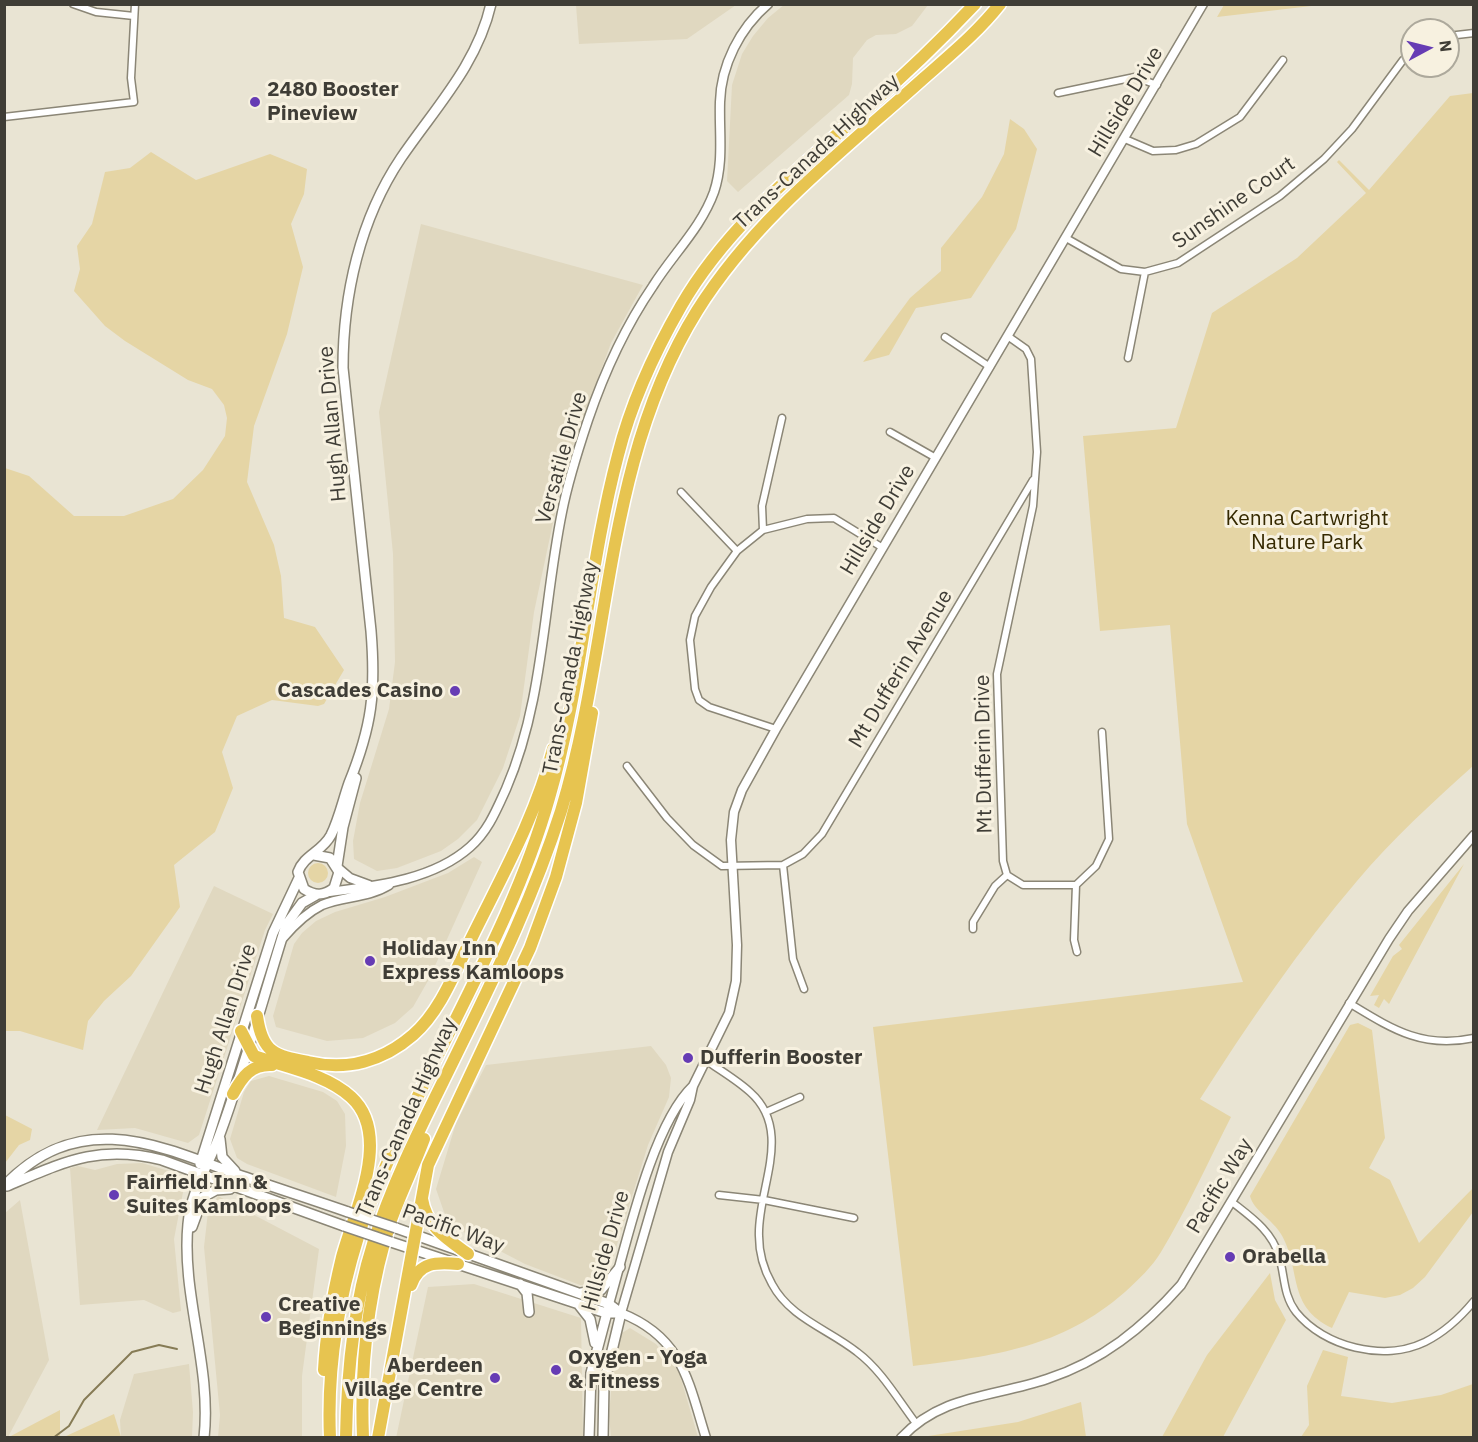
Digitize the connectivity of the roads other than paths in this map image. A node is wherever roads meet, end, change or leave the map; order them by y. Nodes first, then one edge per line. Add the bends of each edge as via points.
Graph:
1 (73, 4) edge
2 (135, 4) edge
3 (491, 4) edge
4 (768, 4) edge
5 (975, 4) edge
6 (1000, 4) edge
7 (1203, 4) edge
8 (134, 16) junction
9 (1283, 60) dead end
10 (1400, 64) edge
11 (1157, 85) junction
12 (1058, 93) dead end
13 (4, 117) edge
14 (1125, 139) junction
15 (1066, 238) junction
16 (1145, 272) junction
17 (945, 337) dead end
18 (1009, 337) junction
19 (1128, 358) dead end
20 (990, 367) junction
21 (782, 418) dead end
22 (890, 432) dead end
23 (936, 458) junction
24 (1034, 478) junction
25 (681, 492) dead end
26 (764, 530) junction
27 (883, 548) junction
28 (737, 550) junction
29 (595, 657) junction
30 (572, 695) junction
31 (776, 729) junction
32 (1102, 732) dead end
33 (627, 766) dead end
34 (357, 768) junction
35 (1473, 835) edge
36 (314, 855) junction
37 (783, 865) junction
38 (732, 866) junction
39 (337, 867) junction
40 (1007, 875) junction
41 (298, 878) junction
42 (395, 882) junction
43 (1077, 885) junction
44 (375, 886) junction
45 (329, 892) junction
46 (316, 895) junction
47 (973, 929) dead end
48 (282, 938) junction
49 (1077, 952) dead end
50 (804, 989) dead end
51 (1348, 1003) junction
52 (257, 1016) junction
53 (242, 1031) junction
54 (1473, 1038) edge
55 (248, 1048) junction
56 (705, 1060) junction
57 (282, 1066) junction
58 (693, 1086) junction
59 (233, 1094) junction
60 (800, 1097) dead end
61 (435, 1098) junction
62 (766, 1112) junction
63 (220, 1134) junction
64 (62, 1148) junction
65 (66, 1161) junction
66 (204, 1161) junction
67 (239, 1175) junction
68 (200, 1176) junction
69 (4, 1187) edge
70 (235, 1189) junction
71 (421, 1192) junction
72 (719, 1195) dead end
73 (764, 1200) junction
74 (1232, 1202) junction
75 (854, 1218) dead end
76 (415, 1235) junction
77 (187, 1248) junction
78 (413, 1249) junction
79 (468, 1254) junction
80 (458, 1264) junction
81 (620, 1267) junction
82 (518, 1283) junction
83 (550, 1293) junction
84 (578, 1298) junction
85 (1473, 1301) edge
86 (608, 1308) junction
87 (621, 1312) junction
88 (401, 1324) junction
89 (596, 1348) junction
90 (329, 1419) junction
91 (915, 1422) junction
92 (204, 1437) edge
93 (330, 1437) edge
94 (346, 1437) edge
95 (363, 1437) edge
96 (378, 1437) edge
97 (589, 1437) edge
98 (603, 1437) edge
99 (706, 1437) edge
100 (901, 1437) edge

1 - 8 street via 96,12
2 - 8 street
3 - 34 main road, Hugh Allan Drive via 482,36 464,72 388,181 366,231 351,283 343,368 374,671 372,710
4 - 42 street, Versatile Drive via 739,39 726,65 720,100 722,155 715,190 696,228 630,323 589,419 562,513 530,720 513,772 494,816 469,848 445,863
5 - 30 highway, Trans-Canada Highway via 756,210 718,249 683,303 651,362 618,454
6 - 29 highway, Trans-Canada Highway via 959,47 774,214 698,309 666,366 633,457
7 - 11 street, Hillside Drive
8 - 13 street via 134,102
9 - 14 street via 1240,117 1196,144 1153,151
10 - 16 street, Sunshine Court via 1352,129 1280,196 1178,263
11 - 12 street via 1135,77
11 - 14 street, Hillside Drive
14 - 15 street, Hillside Drive
15 - 16 street, Sunshine Court via 1121,269
15 - 18 street, Hillside Drive
16 - 19 street
17 - 20 street
18 - 20 street, Hillside Drive
18 - 24 street, Mt Dufferin Drive via 1026,349 1031,359 1037,452
20 - 23 street, Hillside Drive
21 - 26 street via 762,506
22 - 23 street
23 - 27 street, Hillside Drive
24 - 37 street, Mt Dufferin Avenue via 822,834 803,854
24 - 40 street, Mt Dufferin Drive via 1033,506 997,674 999,796
25 - 28 street
26 - 27 street via 807,519 834,518
26 - 28 street
27 - 31 street, Hillside Drive
28 - 31 street via 695,616 690,640 695,689 699,700 709,707
29 - 61 highway, Trans-Canada Highway via 575,760 538,877
29 - 71 highway via 585,763 556,878 530,948 428,1165
30 - 52 highway via 530,818 448,985 415,1034 369,1061 332,1066 274,1053 262,1041
30 - 90 highway, Trans-Canada Highway via 549,800 521,878 413,1106 357,1239 333,1356
31 - 38 street, Hillside Drive via 734,812
32 - 43 street via 1108,839 1096,866
33 - 38 street via 693,845 722,866
34 - 36 main road, Hugh Allan Drive via 332,833
34 - 39 main road, Hugh Allan Drive
35 - 51 street, Pacific Way via 1408,911
36 - 39 main road via 330,858
36 - 41 main road via 300,866
37 - 38 street
37 - 50 street via 793,959
38 - 56 street, Hillside Drive via 736,981 729,1013
39 - 44 street via 350,878
39 - 45 main road via 337,883
40 - 43 street via 1023,885
40 - 47 street via 995,886 973,922
41 - 46 main road via 304,889
41 - 53 main road, Hugh Allan Drive via 273,933
42 - 44 street, Versatile Drive
42 - 48 street via 377,893 324,904
43 - 49 street
44 - 45 street, Versatile Drive
45 - 46 main road
46 - 48 main road, Hugh Allan Drive via 302,903
48 - 52 main road, Hugh Allan Drive
51 - 54 street via 1415,1039 1435,1042
51 - 74 street, Pacific Way
52 - 55 main road, Hugh Allan Drive
53 - 55 highway
53 - 66 main road, Hugh Allan Drive
55 - 57 highway via 254,1056
55 - 59 main road, Hugh Allan Drive
56 - 58 street, Hillside Drive
56 - 62 street via 751,1092
57 - 59 highway via 254,1068
57 - 90 highway via 346,1092 363,1113 370,1138 366,1177 342,1258 328,1329 324,1374
58 - 81 street, Hillside Drive via 682,1097 658,1148
58 - 87 street, Hillside Drive via 661,1175
59 - 63 main road, Hugh Allan Drive
60 - 62 street
61 - 94 highway, Trans-Canada Highway via 397,1179 368,1262 351,1341
61 - 95 highway via 392,1220 371,1302 364,1352
62 - 73 street via 773,1152
63 - 66 main road, Hugh Allan Drive
63 - 67 main road via 222,1157
64 - 65 main road
64 - 66 main road, Pacific Way via 95,1140 132,1139
64 - 69 main road, Pacific Way via 24,1166
65 - 68 main road, Pacific Way via 94,1154 130,1153 162,1160
65 - 69 main road, Pacific Way
66 - 67 main road, Pacific Way
66 - 68 main road, Hugh Allan Drive
67 - 76 main road, Pacific Way, bridge
68 - 70 main road, Pacific Way
68 - 77 main road, Hugh Allan Drive via 190,1209
70 - 77 main road via 216,1190 204,1197
70 - 78 main road, Pacific Way, bridge
71 - 76 highway
71 - 79 highway via 431,1224
72 - 73 street
73 - 75 street
73 - 91 street via 759,1234 762,1259 772,1284 790,1308 856,1351 876,1369
74 - 85 street via 1273,1240 1286,1293 1295,1310 1308,1326 1337,1342 1401,1350 1443,1332
74 - 91 street, Pacific Way via 1181,1285 1156,1314 1122,1343 1046,1380 974,1396
76 - 78 highway
76 - 79 main road, Pacific Way
77 - 92 main road, Hugh Allan Drive via 204,1389
78 - 80 main road, Pacific Way
78 - 88 highway
79 - 84 main road, Pacific Way
80 - 82 main road, Pacific Way
80 - 88 highway via 432,1264 419,1269
81 - 84 main road via 601,1290
81 - 86 street, Hillside Drive
82 - 83 main road, Pacific Way
82 - 83 main road via 527,1293 529,1312 536,1297
83 - 84 main road, Pacific Way
84 - 86 main road, Pacific Way
84 - 89 main road via 590,1319
86 - 87 main road, Pacific Way
86 - 89 main road, Hillside Drive
87 - 98 main road, Hillside Drive via 604,1384
87 - 99 street via 663,1337 678,1357
88 - 96 highway
89 - 97 main road, Hillside Drive via 589,1392
90 - 93 highway, Trans-Canada Highway
91 - 100 street, Pacific Way

